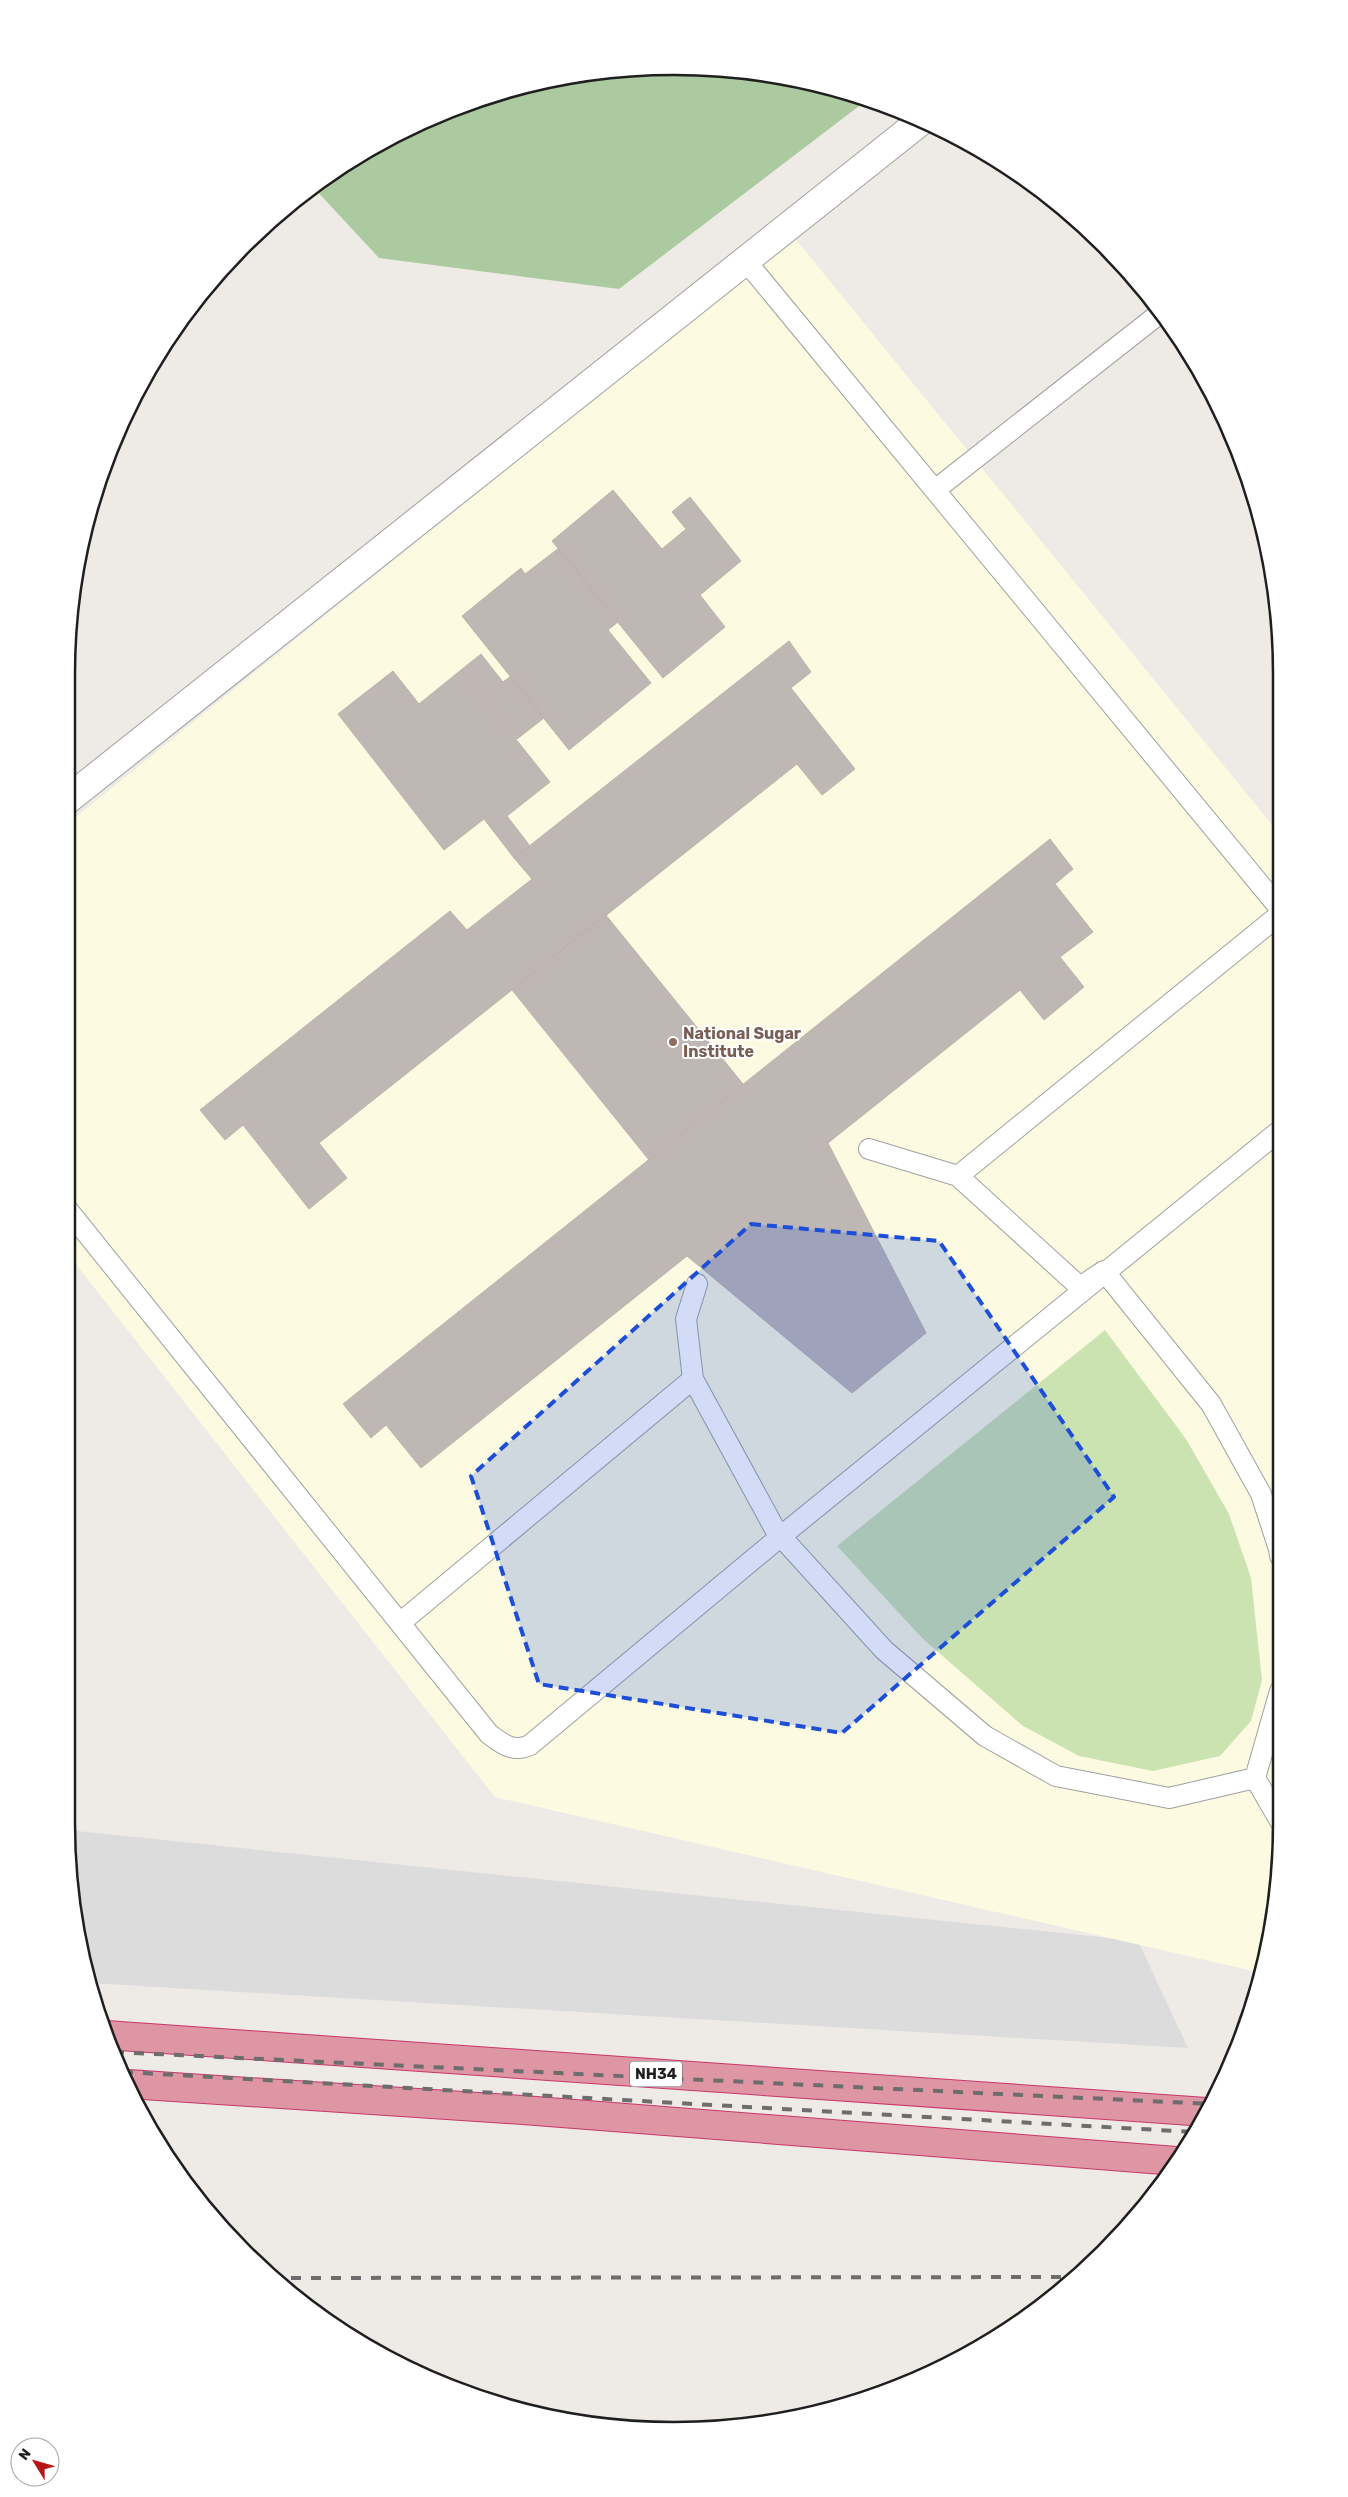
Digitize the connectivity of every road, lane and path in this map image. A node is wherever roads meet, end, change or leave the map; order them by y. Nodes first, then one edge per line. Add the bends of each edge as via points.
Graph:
1 (915, 126) edge
2 (745, 260) junction
3 (1155, 317) edge
4 (935, 490) junction
5 (75, 794) edge
6 (1273, 899) edge
7 (1273, 920) edge
8 (1273, 1136) edge
9 (869, 1149) dead end
10 (958, 1176) junction
11 (75, 1218) edge
12 (1104, 1271) junction
13 (697, 1284) dead end
14 (693, 1379) junction
15 (1273, 1531) edge
16 (780, 1537) junction
17 (400, 1623) junction
18 (1273, 1715) edge
19 (1255, 1778) junction
20 (1273, 1810) edge
21 (115, 2036) edge
22 (135, 2085) edge
23 (1199, 2111) edge
24 (1169, 2160) edge

1 - 2 street
2 - 4 lane
2 - 5 street
3 - 4 lane
4 - 6 lane
7 - 10 lane
8 - 12 lane
9 - 10 lane
10 - 12 lane via 1080,1287
11 - 17 lane
12 - 15 lane via 1211,1404 1261,1494
12 - 16 lane
13 - 14 lane via 686,1319
14 - 16 lane
14 - 17 lane
16 - 17 lane via 530,1745 519,1749 502,1744 489,1734
16 - 19 lane via 884,1650 985,1736 1056,1776 1170,1798
18 - 19 lane
19 - 20 lane
21 - 23 highway, NH34
22 - 24 highway

